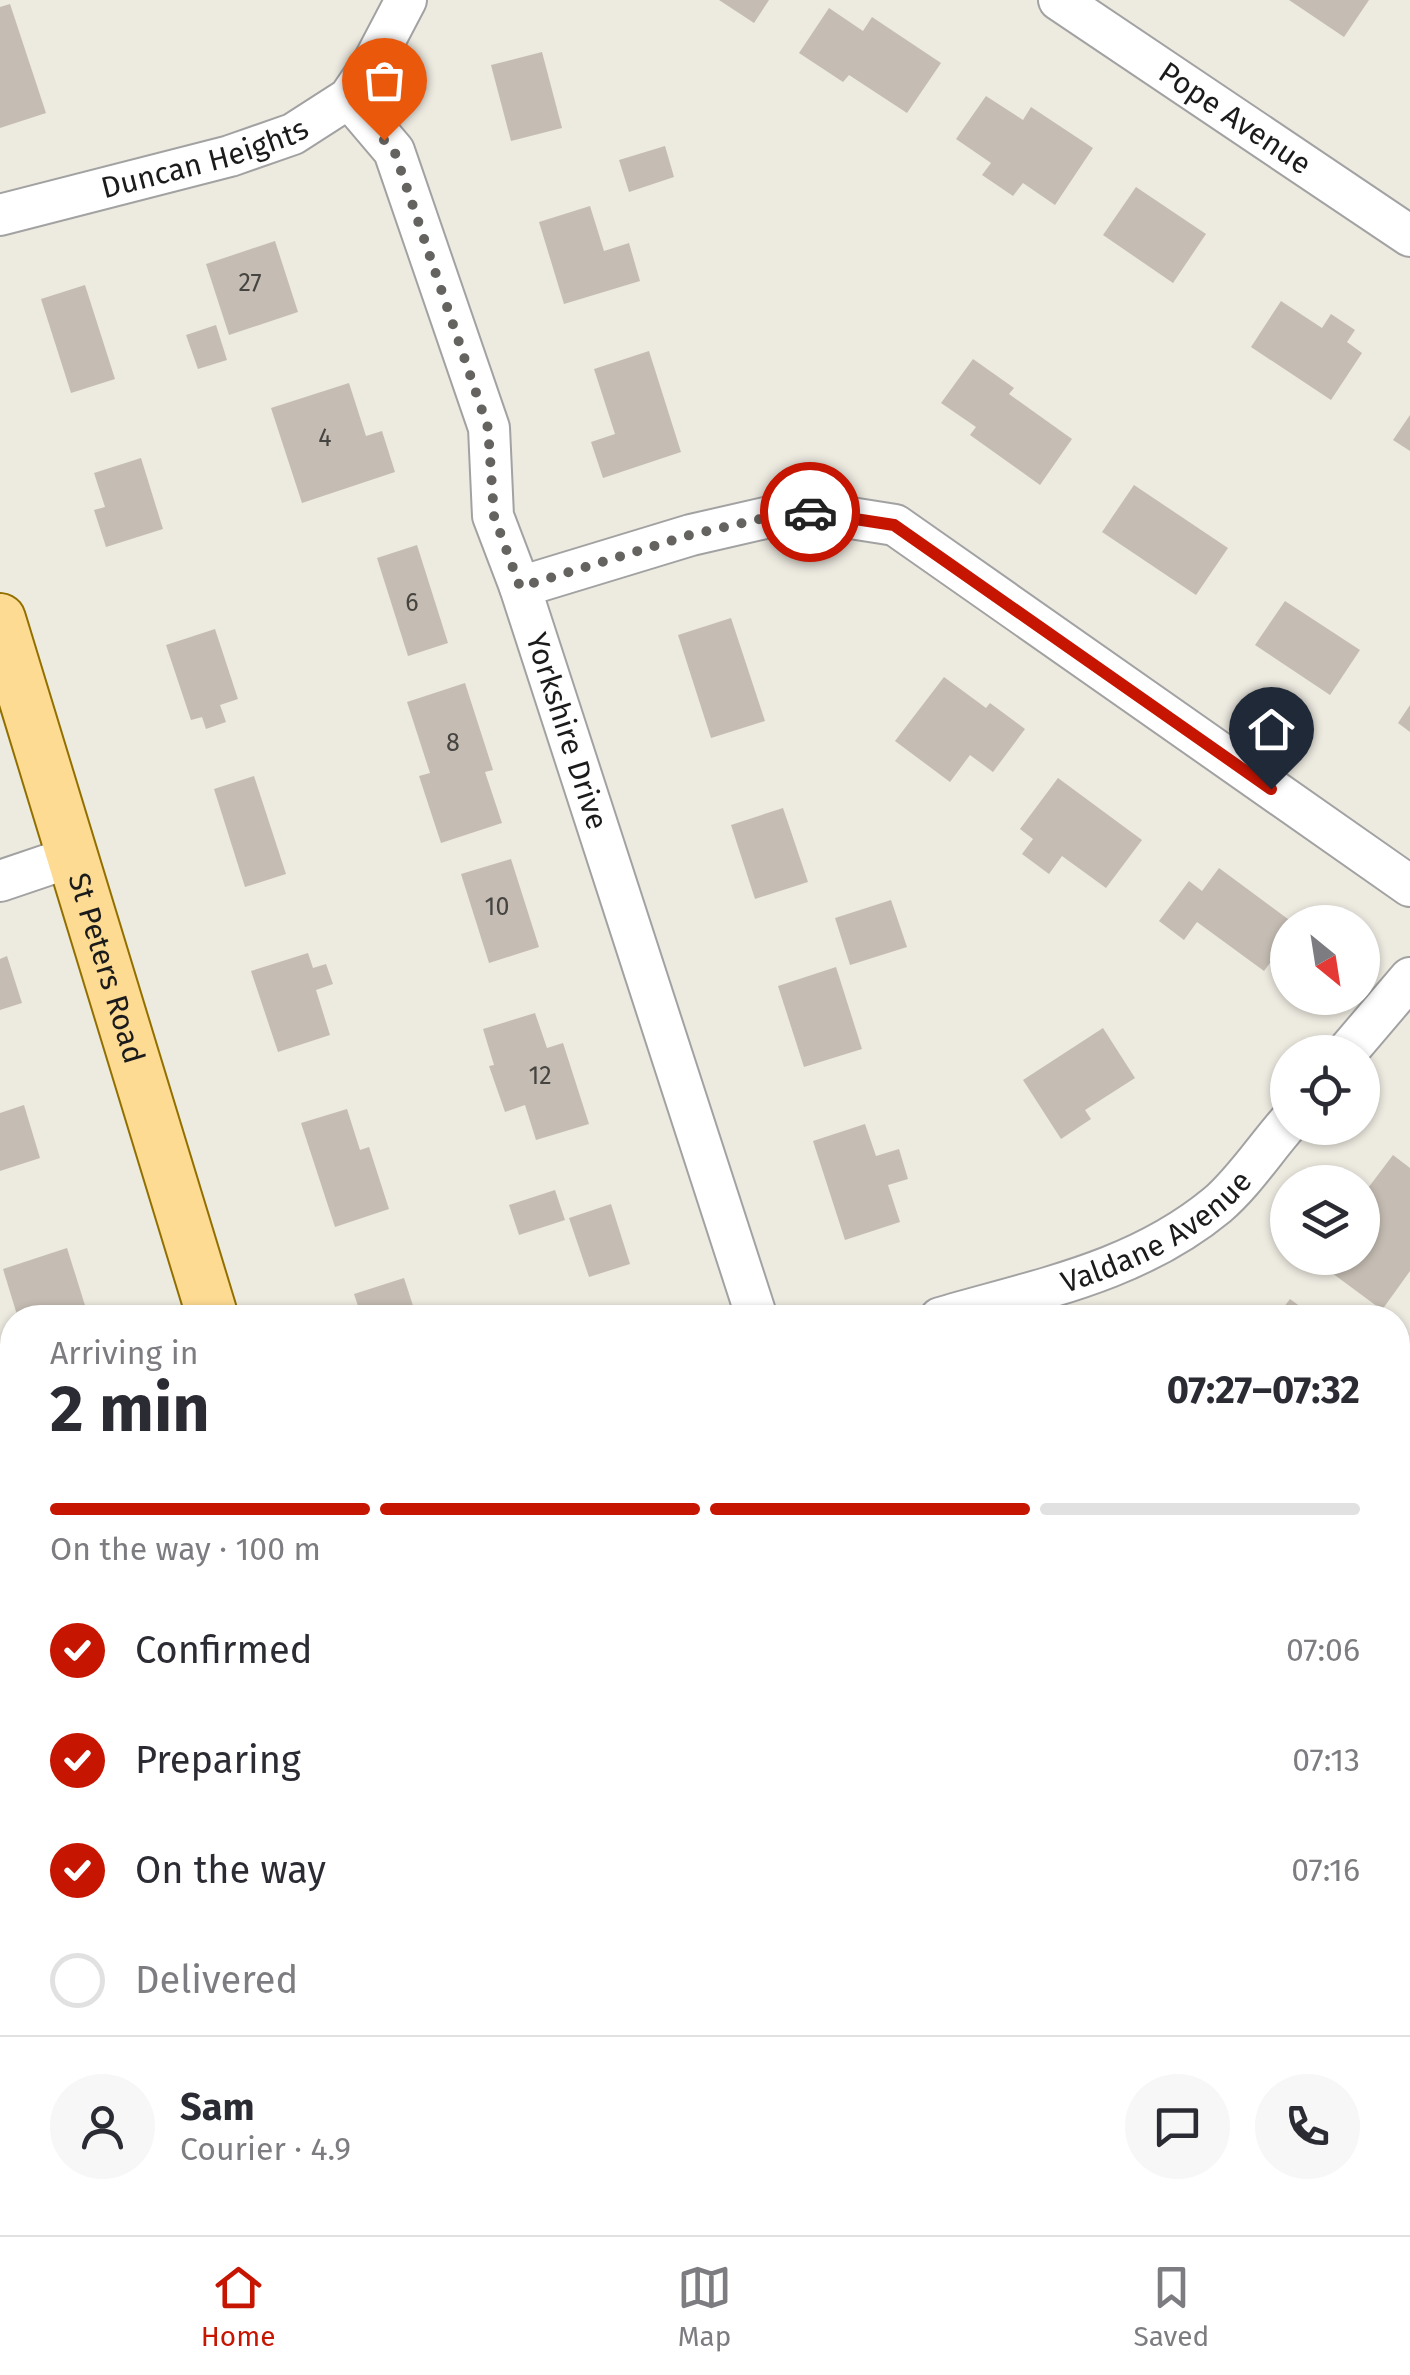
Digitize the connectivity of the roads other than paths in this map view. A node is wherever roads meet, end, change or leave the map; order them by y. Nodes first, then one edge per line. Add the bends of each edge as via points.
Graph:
1 (406, 0) edge
2 (1059, 0) edge
3 (349, 98) junction
4 (0, 215) edge
5 (1410, 236) edge
6 (520, 587) junction
7 (0, 620) edge
8 (74, 856) junction
9 (0, 880) edge
10 (1410, 886) edge
11 (1410, 978) edge
12 (1361, 1035) edge
13 (1270, 1143) edge
14 (209, 1305) edge
15 (753, 1305) edge
16 (985, 1305) edge

1 - 3 street, Duncan Heights
2 - 5 street, Pope Avenue
3 - 4 street, Duncan Heights via 293,134 230,156
3 - 6 street, Yorkshire Drive via 394,150 488,428 494,516
6 - 10 street via 690,535 800,510 894,525
6 - 15 street, Yorkshire Drive
7 - 8 main road, St Peters Road
8 - 9 street
8 - 14 main road, St Peters Road
11 - 12 street
13 - 16 street, Valdane Avenue via 1220,1202 1166,1243 1108,1269

